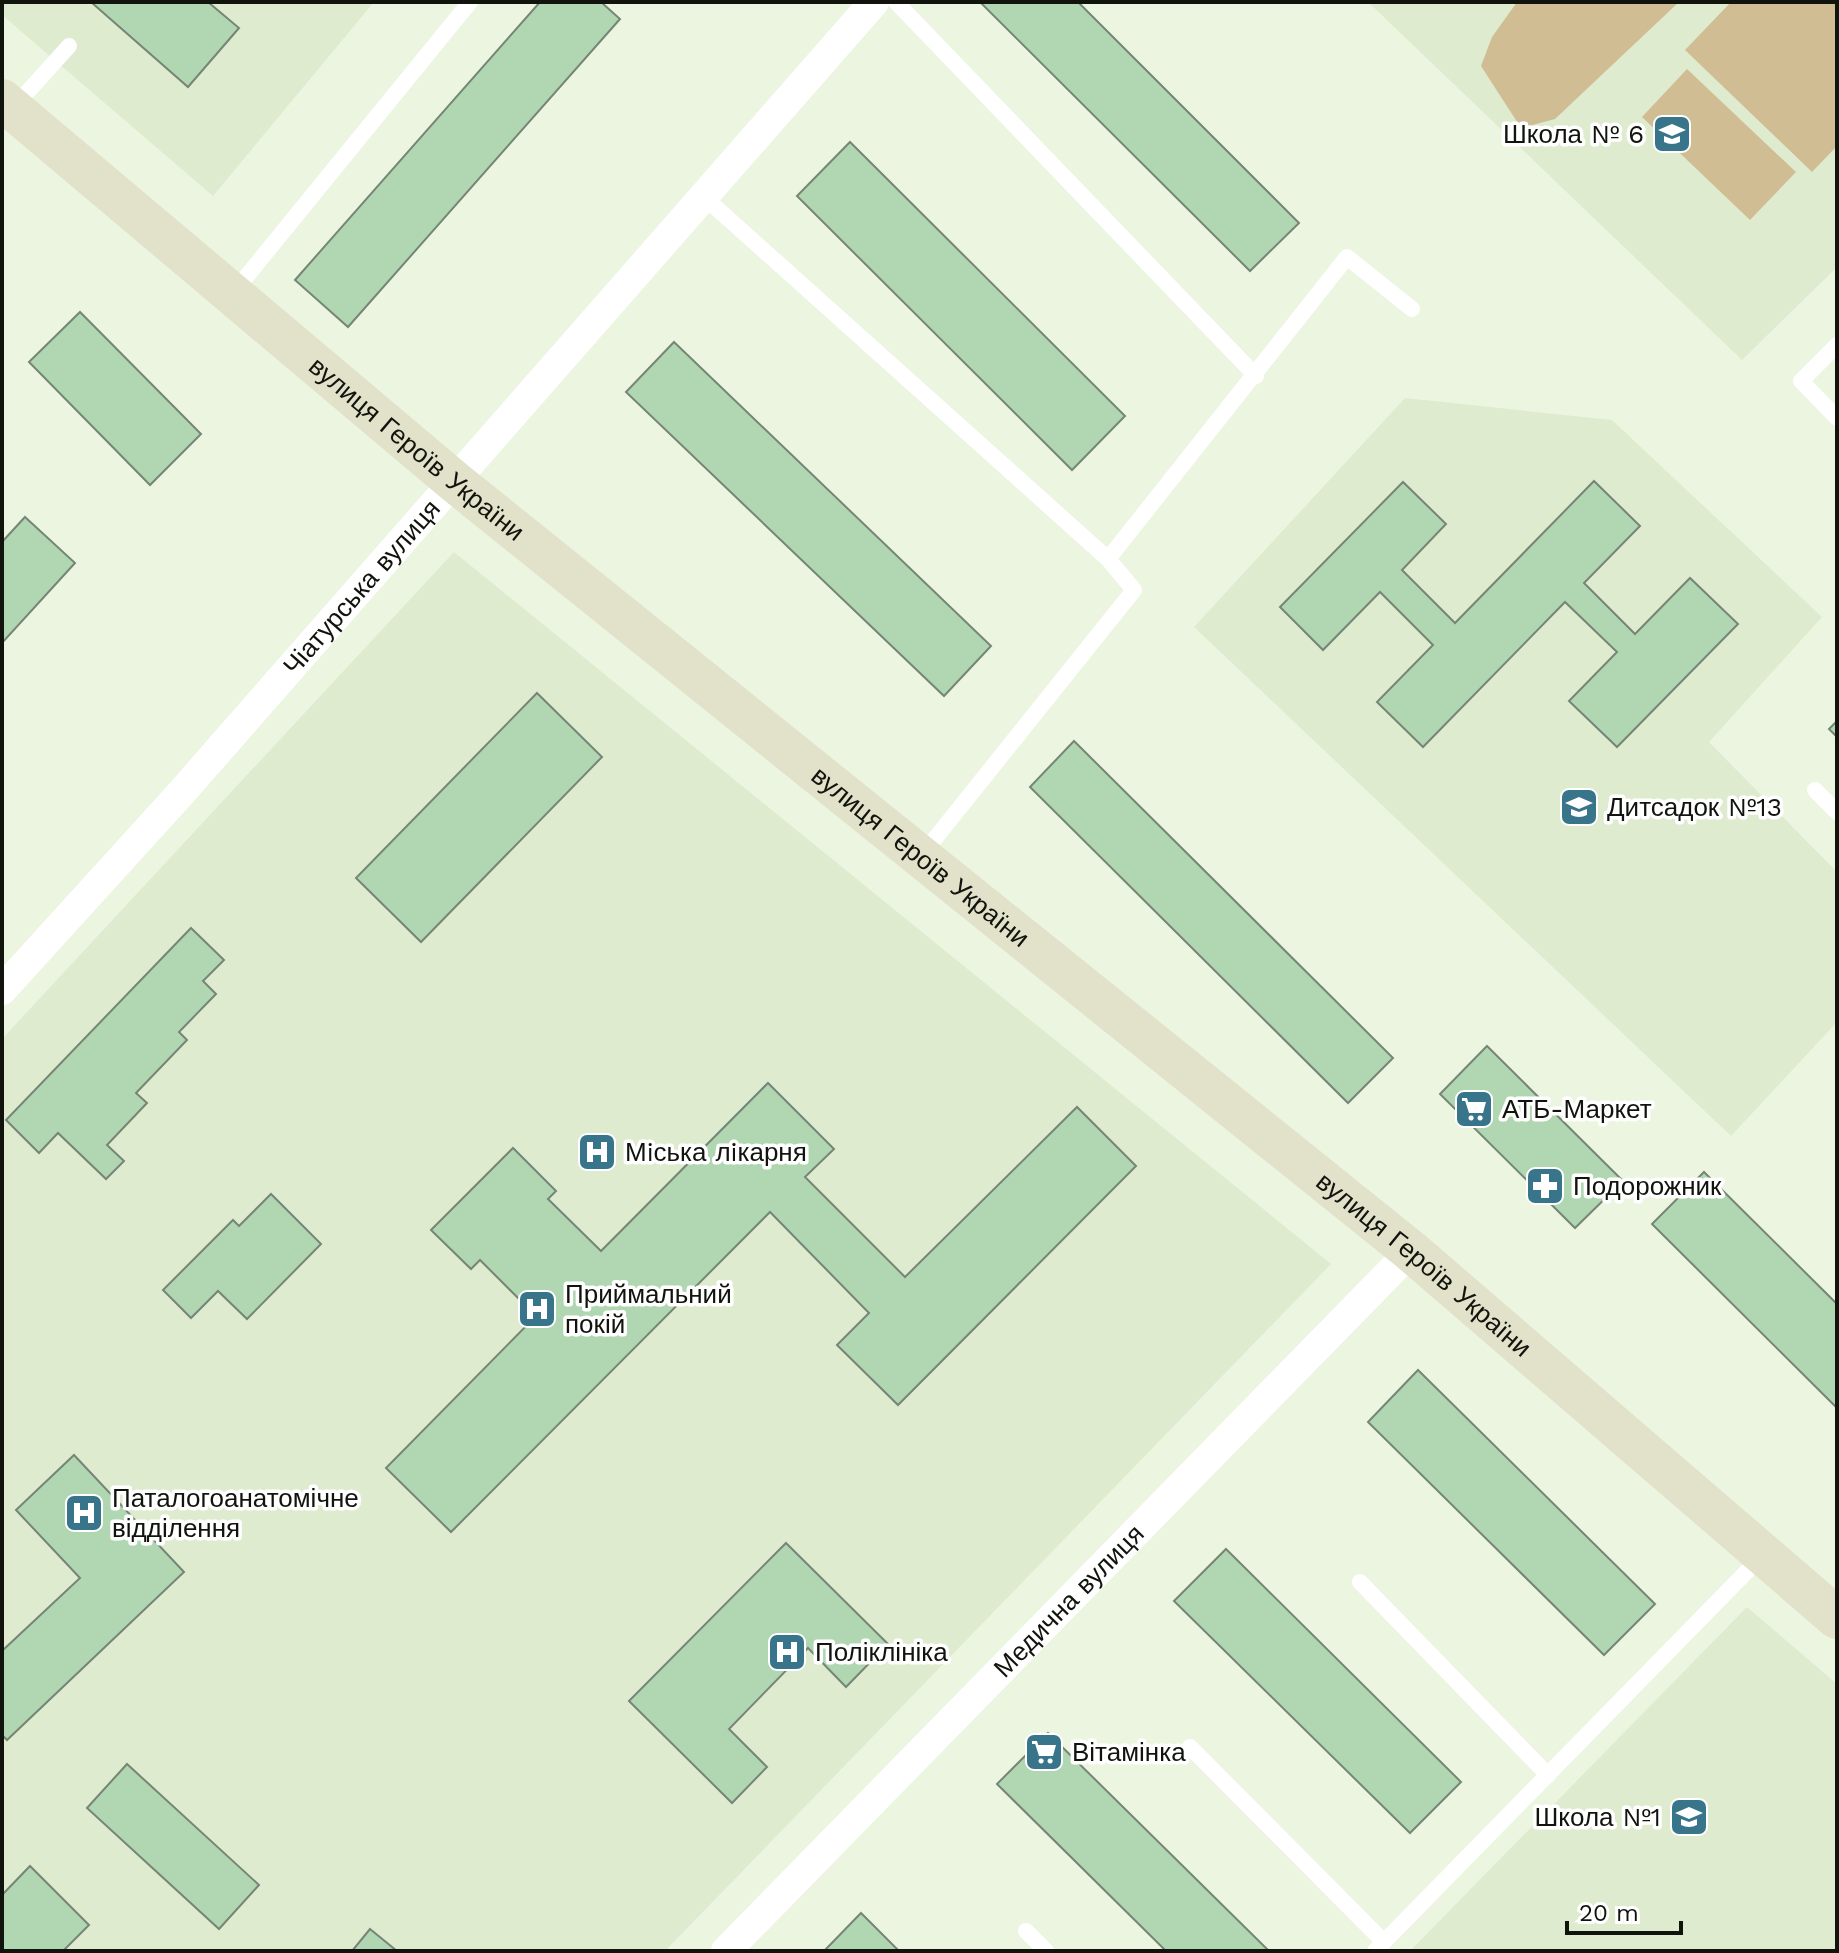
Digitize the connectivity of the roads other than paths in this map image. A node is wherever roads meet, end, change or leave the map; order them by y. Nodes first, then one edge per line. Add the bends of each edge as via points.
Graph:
1 (470, 2) edge
2 (874, 2) edge
3 (896, 2) edge
4 (69, 46) dead end
5 (7, 104) edge
6 (703, 196) junction
7 (233, 293) junction
8 (1412, 309) dead end
9 (1837, 345) edge
10 (1256, 376) junction
11 (1837, 418) edge
12 (455, 482) junction
13 (1108, 559) junction
14 (1815, 790) dead end
15 (1837, 812) edge
16 (921, 856) junction
17 (2, 990) edge
18 (1411, 1251) junction
19 (1762, 1556) junction
20 (1360, 1582) dead end
21 (1837, 1618) edge
22 (1190, 1747) dead end
23 (1548, 1775) junction
24 (1026, 1931) dead end
25 (1380, 1947) edge
26 (726, 1951) edge
27 (1046, 1951) edge

1 - 7 lane
2 - 6 street, Чіатурська вулиця
3 - 10 lane
4 - 5 lane
5 - 7 street, вулиця Героїв України
6 - 12 street, Чіатурська вулиця
6 - 13 lane
7 - 12 street, вулиця Героїв України
8 - 10 lane via 1347,257
9 - 11 lane via 1801,381
10 - 13 lane
12 - 16 street, вулиця Героїв України
12 - 17 street, Чіатурська вулиця
13 - 16 lane via 1134,590
14 - 15 lane
16 - 18 street, вулиця Героїв України
18 - 19 street, вулиця Героїв України
18 - 26 street, Медична вулиця
19 - 21 street, вулиця Героїв України
19 - 23 lane
20 - 23 lane
22 - 25 lane
23 - 25 lane
24 - 27 lane

